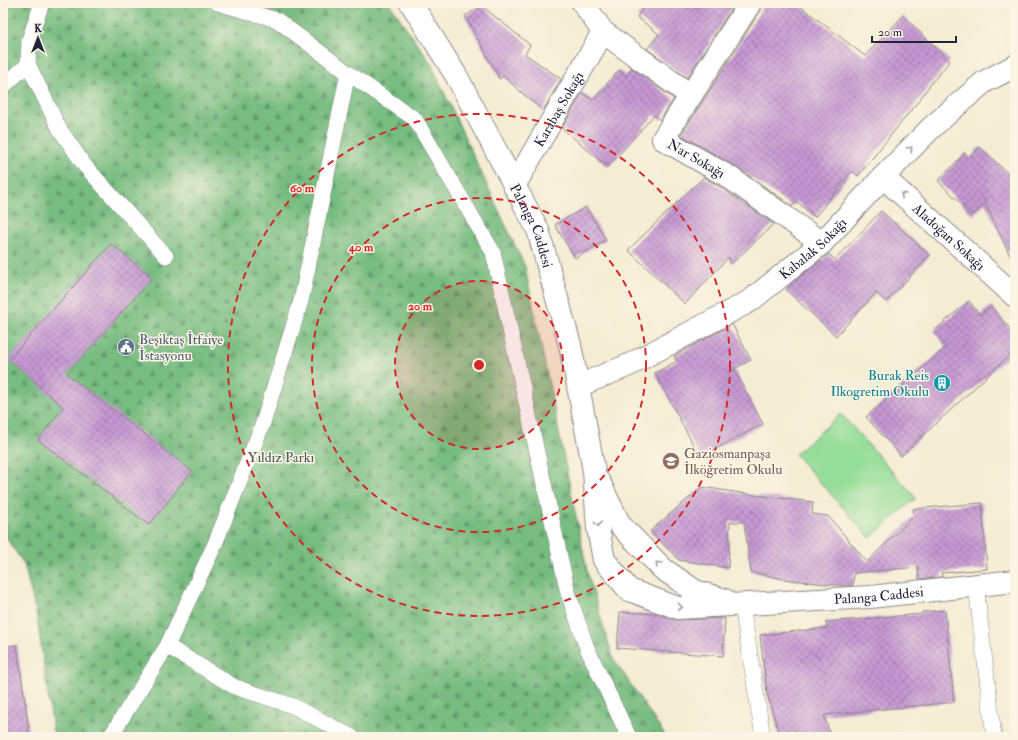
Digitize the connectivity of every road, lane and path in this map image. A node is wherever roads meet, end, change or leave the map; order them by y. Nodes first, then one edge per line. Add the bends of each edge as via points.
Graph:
1 (42, 3) edge
2 (218, 3) edge
3 (411, 3) edge
4 (583, 3) edge
5 (750, 3) edge
6 (603, 32) junction
7 (28, 64) junction
8 (1015, 66) edge
9 (348, 73) junction
10 (3, 88) edge
11 (690, 95) junction
12 (883, 177) junction
13 (514, 186) junction
14 (822, 243) junction
15 (166, 256) dead end
16 (1015, 296) edge
17 (578, 386) junction
18 (594, 471) junction
19 (1015, 581) edge
20 (976, 586) junction
21 (742, 605) junction
22 (167, 646) junction
23 (110, 737) edge
24 (352, 737) edge
25 (629, 737) edge
26 (763, 737) edge
27 (994, 737) edge

1 - 7 lane via 29,40
2 - 9 lane via 277,20
3 - 13 street, Palanga Caddesi via 457,77
4 - 6 street
5 - 11 street, Nar Sokağı
6 - 11 street
6 - 13 street, Karabaş Sokağı
7 - 10 lane
7 - 15 lane via 59,128 85,166
12 -> 8 street, Kabalak Sokağı via 932,127 984,82
9 - 22 lane via 301,301 268,408 215,544
9 - 25 lane via 414,119 493,252 568,593 587,648
11 - 14 street, Nar Sokağı via 663,139 729,177
12 - 14 street, Kabalak Sokağı
16 -> 12 street, Aladoğan Sokağı
13 - 17 street, Palanga Caddesi via 538,230 570,345
14 - 17 street, Kabalak Sokağı via 750,301 629,364
17 - 18 street, Palanga Caddesi
21 -> 18 street, Palanga Caddesi via 695,591 663,570 620,524
18 -> 21 street, Palanga Caddesi via 598,528 604,560 629,590 678,608
19 - 20 street, Palanga Caddesi
20 - 21 street, Palanga Caddesi via 870,597
20 - 27 lane
21 - 26 lane
22 - 23 lane
22 - 24 lane via 235,687 293,706

